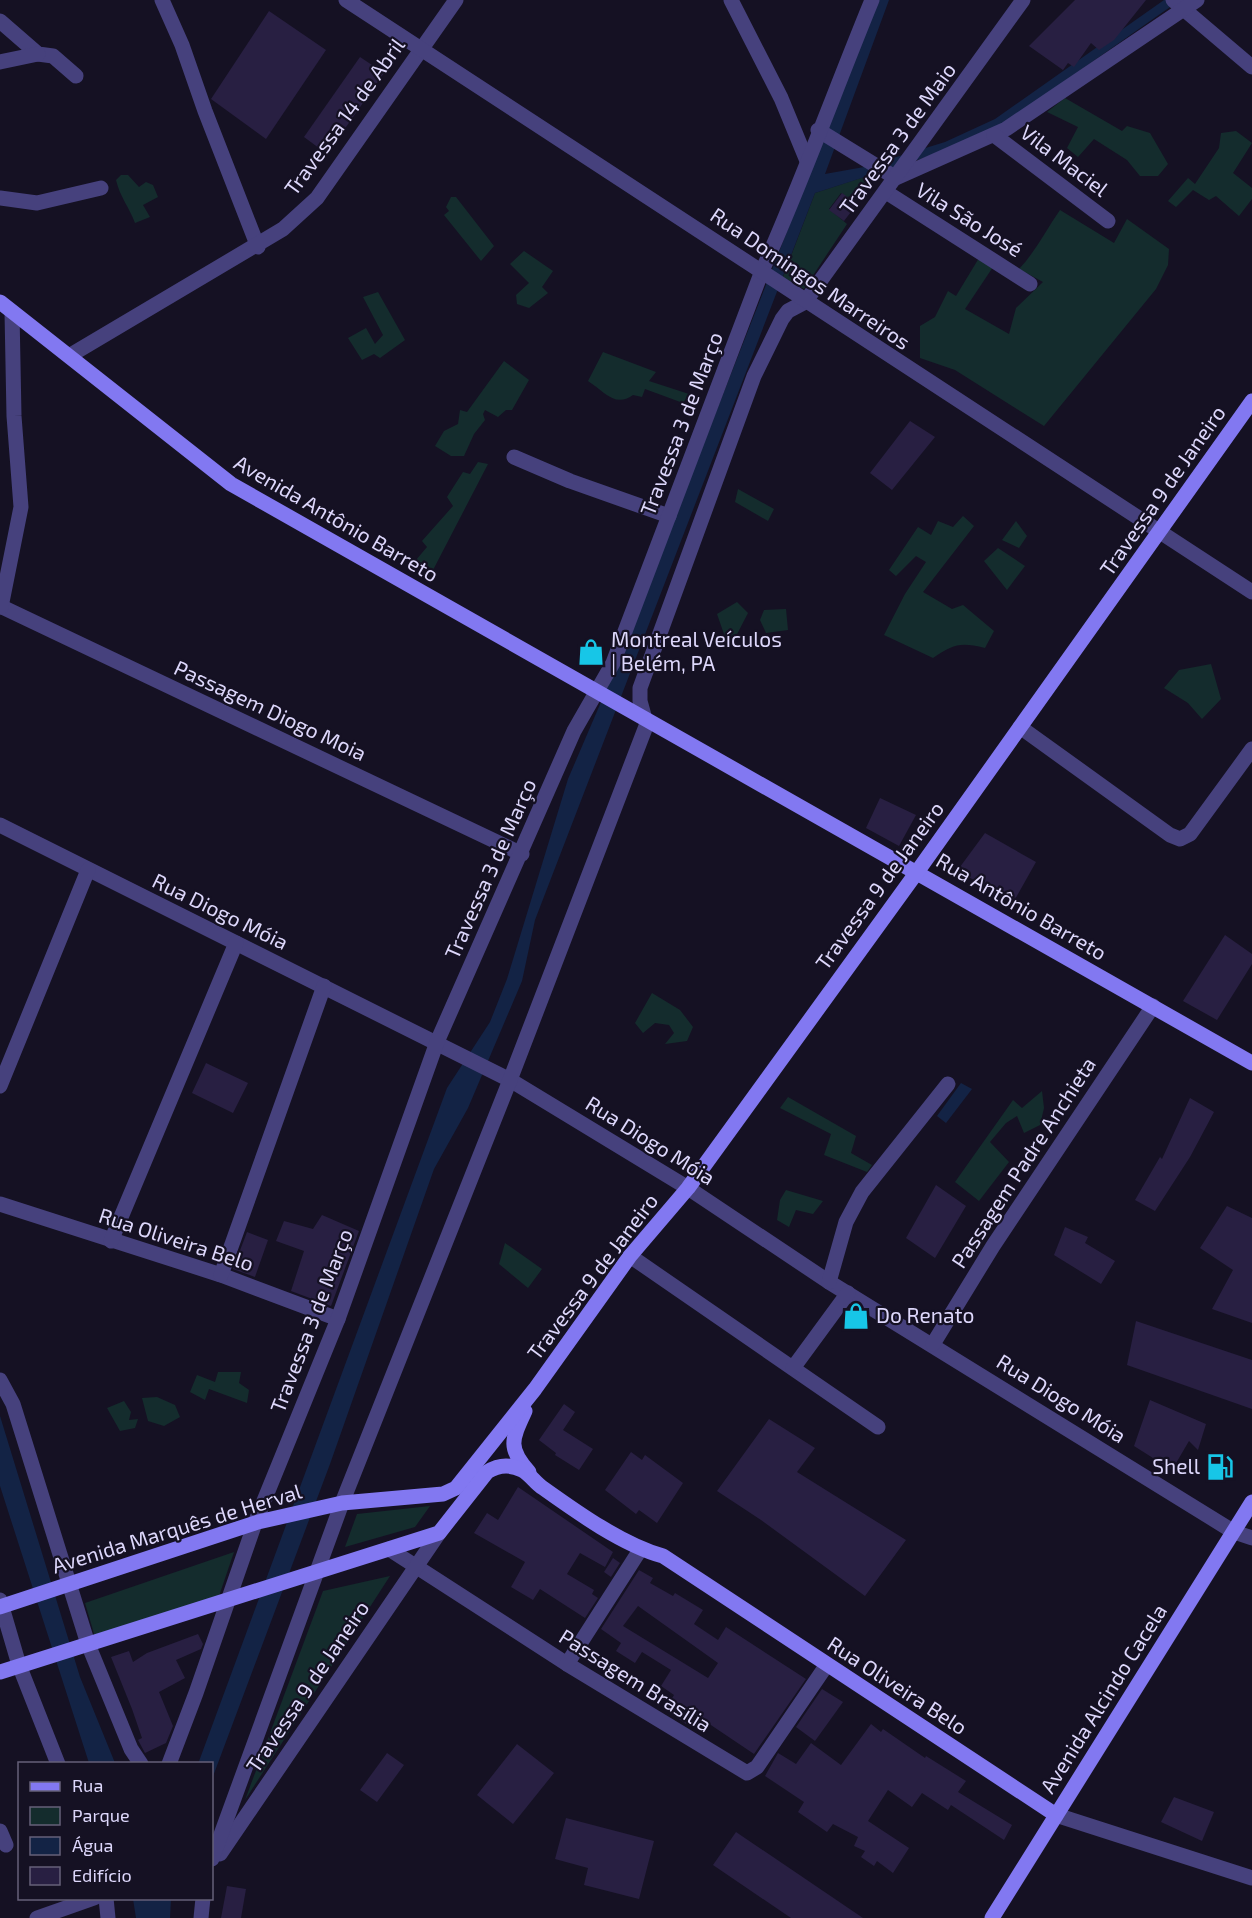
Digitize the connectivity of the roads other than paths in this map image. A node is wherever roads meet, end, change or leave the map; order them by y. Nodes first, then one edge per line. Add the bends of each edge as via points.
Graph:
1 (162, 0) edge
2 (346, 0) edge
3 (456, 0) edge
4 (731, 0) edge
5 (872, 0) edge
6 (1023, 0) edge
7 (1197, 0) edge
8 (1178, 5) edge
9 (0, 21) edge
10 (422, 48) junction
11 (38, 54) junction
12 (0, 62) edge
13 (1252, 67) edge
14 (76, 76) dead end
15 (827, 135) junction
16 (994, 135) junction
17 (807, 161) junction
18 (889, 170) junction
19 (101, 188) dead end
20 (886, 192) junction
21 (0, 198) edge
22 (1108, 220) dead end
23 (258, 247) junction
24 (763, 272) junction
25 (1030, 284) dead end
26 (802, 300) junction
27 (6, 307) edge
28 (69, 356) junction
29 (1252, 401) edge
30 (514, 457) dead end
31 (669, 516) junction
32 (1159, 532) junction
33 (7, 541) edge
34 (1252, 592) edge
35 (1, 607) edge
36 (598, 693) junction
37 (646, 720) junction
38 (1020, 727) junction
39 (1252, 749) edge
40 (0, 825) edge
41 (522, 854) junction
42 (88, 870) junction
43 (917, 872) junction
44 (236, 943) junction
45 (324, 986) junction
46 (1153, 1006) junction
47 (437, 1042) junction
48 (1252, 1063) edge
49 (507, 1078) junction
50 (948, 1084) dead end
51 (0, 1086) edge
52 (688, 1188) junction
53 (0, 1204) edge
54 (111, 1241) junction
55 (630, 1256) junction
56 (221, 1275) junction
57 (829, 1282) junction
58 (848, 1293) junction
59 (338, 1319) junction
60 (933, 1344) junction
61 (793, 1368) junction
62 (0, 1380) edge
63 (535, 1389) junction
64 (878, 1427) dead end
65 (541, 1486) junction
66 (1252, 1502) edge
67 (341, 1503) junction
68 (257, 1523) junction
69 (1234, 1532) junction
70 (439, 1533) junction
71 (1252, 1538) edge
72 (389, 1549) junction
73 (640, 1550) junction
74 (415, 1566) junction
75 (315, 1572) junction
76 (61, 1586) junction
77 (232, 1597) junction
78 (3, 1604) edge
79 (86, 1645) junction
80 (22, 1664) junction
81 (567, 1664) junction
82 (826, 1666) junction
83 (0, 1672) edge
84 (57, 1762) edge
85 (140, 1762) edge
86 (170, 1762) edge
87 (1056, 1815) junction
88 (213, 1856) edge
89 (213, 1865) edge
90 (1252, 1878) edge
91 (91, 1900) edge
92 (106, 1900) edge
93 (203, 1900) edge
94 (38, 1918) edge
95 (108, 1918) edge
96 (201, 1918) edge
97 (992, 1918) edge

1 - 23 street
2 - 10 street, Rua Domingos Marreiros
3 - 10 street, Travessa 14 de Abril
4 - 17 street via 781,98
5 - 15 street, Travessa 3 de Março
6 - 18 street, Travessa 3 de Maio via 933,128
7 - 8 street
8 - 13 street
8 - 16 street
9 - 11 street
10 - 23 street, Travessa 14 de Abril via 317,198 284,230
10 - 24 street, Rua Domingos Marreiros
11 - 12 street
11 - 14 street via 53,56
15 - 17 street, Travessa 3 de Março
15 - 18 street
16 - 18 street
16 - 22 street, Vila Maciel
17 - 24 street, Travessa 3 de Março
18 - 20 street, Travessa 3 de Maio
19 - 21 street via 37,203
20 - 25 street, Vila São José
20 - 26 street, Travessa 3 de Maio
23 - 28 street, Travessa 14 de Abril
24 - 26 street, Rua Domingos Marreiros
24 - 31 street, Travessa 3 de Março
26 - 32 street, Rua Domingos Marreiros
26 - 37 street via 782,319 754,376 640,688
27 - 28 main road, Avenida Antônio Barreto
27 - 33 street via 21,507
28 - 36 main road, Avenida Antônio Barreto via 231,484
29 - 32 main road, Travessa 9 de Janeiro
30 - 31 street
31 - 36 street, Travessa 3 de Março
32 - 34 street, Rua Domingos Marreiros
32 - 38 main road, Travessa 9 de Janeiro
33 - 35 street
35 - 41 street, Passagem Diogo Moia
36 - 37 main road, Avenida Antônio Barreto
36 - 41 street, Travessa 3 de Março via 574,730
37 - 43 main road, Rua Antônio Barreto
37 - 49 street
38 - 39 street via 1180,839 1190,834
38 - 43 main road, Travessa 9 de Janeiro
40 - 42 street, Rua Diogo Móia
41 - 47 street, Travessa 3 de Março
42 - 44 street, Rua Diogo Móia
42 - 51 street
43 - 46 main road, Rua Antônio Barreto
43 - 52 main road, Travessa 9 de Janeiro
44 - 45 street, Rua Diogo Móia
44 - 54 street
45 - 47 street, Rua Diogo Móia
45 - 56 street
46 - 48 main road, Rua Antônio Barreto
46 - 60 street, Passagem Padre Anchieta via 993,1246
47 - 49 street, Rua Diogo Móia
47 - 59 street, Travessa 3 de Março
49 - 52 street, Rua Diogo Móia
49 - 67 street
50 - 57 street via 862,1192 846,1222
52 - 55 main road, Travessa 9 de Janeiro
52 - 57 street, Rua Diogo Móia
53 - 54 street, Rua Oliveira Belo
54 - 56 street, Rua Oliveira Belo
55 - 61 street
55 - 63 main road, Travessa 9 de Janeiro
56 - 59 street, Rua Oliveira Belo
57 - 58 street, Rua Diogo Móia
58 - 60 street, Rua Diogo Móia
58 - 61 street
59 - 68 street, Travessa 3 de Março
60 - 69 street, Rua Diogo Móia
61 - 64 street
62 - 76 street via 13,1404
63 - 65 main road, Rua Oliveira Belo via 513,1442 513,1452
63 - 67 main road, Avenida Marquês de Herval via 456,1488 443,1494
65 - 70 main road, Rua Oliveira Belo via 521,1469 497,1466 487,1472
65 - 73 main road, Rua Oliveira Belo
66 - 69 main road, Avenida Alcindo Cacela
67 - 68 main road, Avenida Marquês de Herval
67 - 75 street
68 - 76 main road, Avenida Marquês de Herval
68 - 77 street, Travessa 3 de Março
69 - 71 street, Rua Diogo Móia
69 - 87 main road, Avenida Alcindo Cacela
70 - 72 main road
70 - 74 street, Travessa 9 de Janeiro
72 - 74 street, Passagem Brasília
72 - 75 main road
73 - 81 street
73 - 82 main road, Rua Oliveira Belo via 663,1556
74 - 81 street, Passagem Brasília
74 - 89 street, Travessa 9 de Janeiro
75 - 77 main road
75 - 88 street
76 - 78 main road, Avenida Marquês de Herval
76 - 79 street
77 - 79 main road
77 - 86 street, Travessa 3 de Março
78 - 80 street
79 - 80 main road
79 - 85 street
80 - 83 main road
80 - 84 street
81 - 82 street, Passagem Brasília via 747,1773 758,1767
82 - 87 main road, Rua Oliveira Belo
87 - 90 street, Rua Oliveira Belo
87 - 97 main road, Avenida Alcindo Cacela
91 - 94 street
92 - 95 street
93 - 96 street

